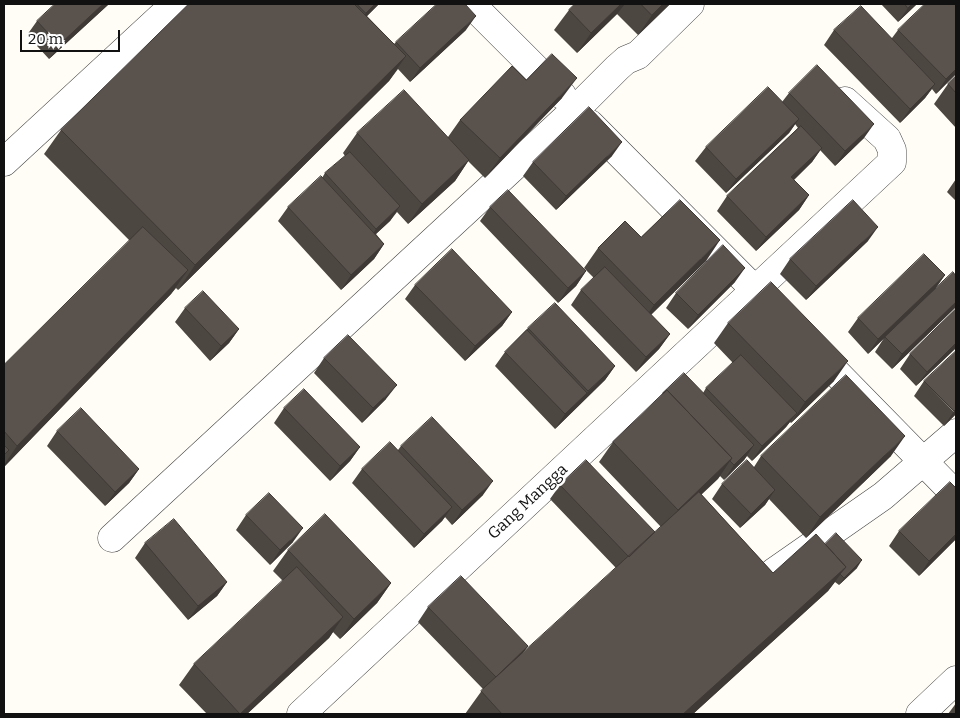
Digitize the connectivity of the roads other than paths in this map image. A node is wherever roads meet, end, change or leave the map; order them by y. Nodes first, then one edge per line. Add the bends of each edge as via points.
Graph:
1 (175, 4) edge
2 (471, 4) edge
3 (690, 4) edge
4 (832, 88) edge
5 (576, 110) junction
6 (4, 162) edge
7 (755, 290) junction
8 (956, 434) edge
9 (924, 462) junction
10 (956, 495) edge
11 (112, 538) dead end
12 (774, 572) edge
13 (956, 680) edge
14 (301, 714) edge
15 (920, 714) edge

1 - 6 street
2 - 5 street
3 - 5 street via 638,55 617,68
4 - 7 street, Gang Mangga via 887,139 892,150 892,162
5 - 7 street
5 - 11 street
7 - 9 street
7 - 14 street, Gang Mangga
8 - 9 street
9 - 10 street
9 - 12 street via 883,496
13 - 15 street

